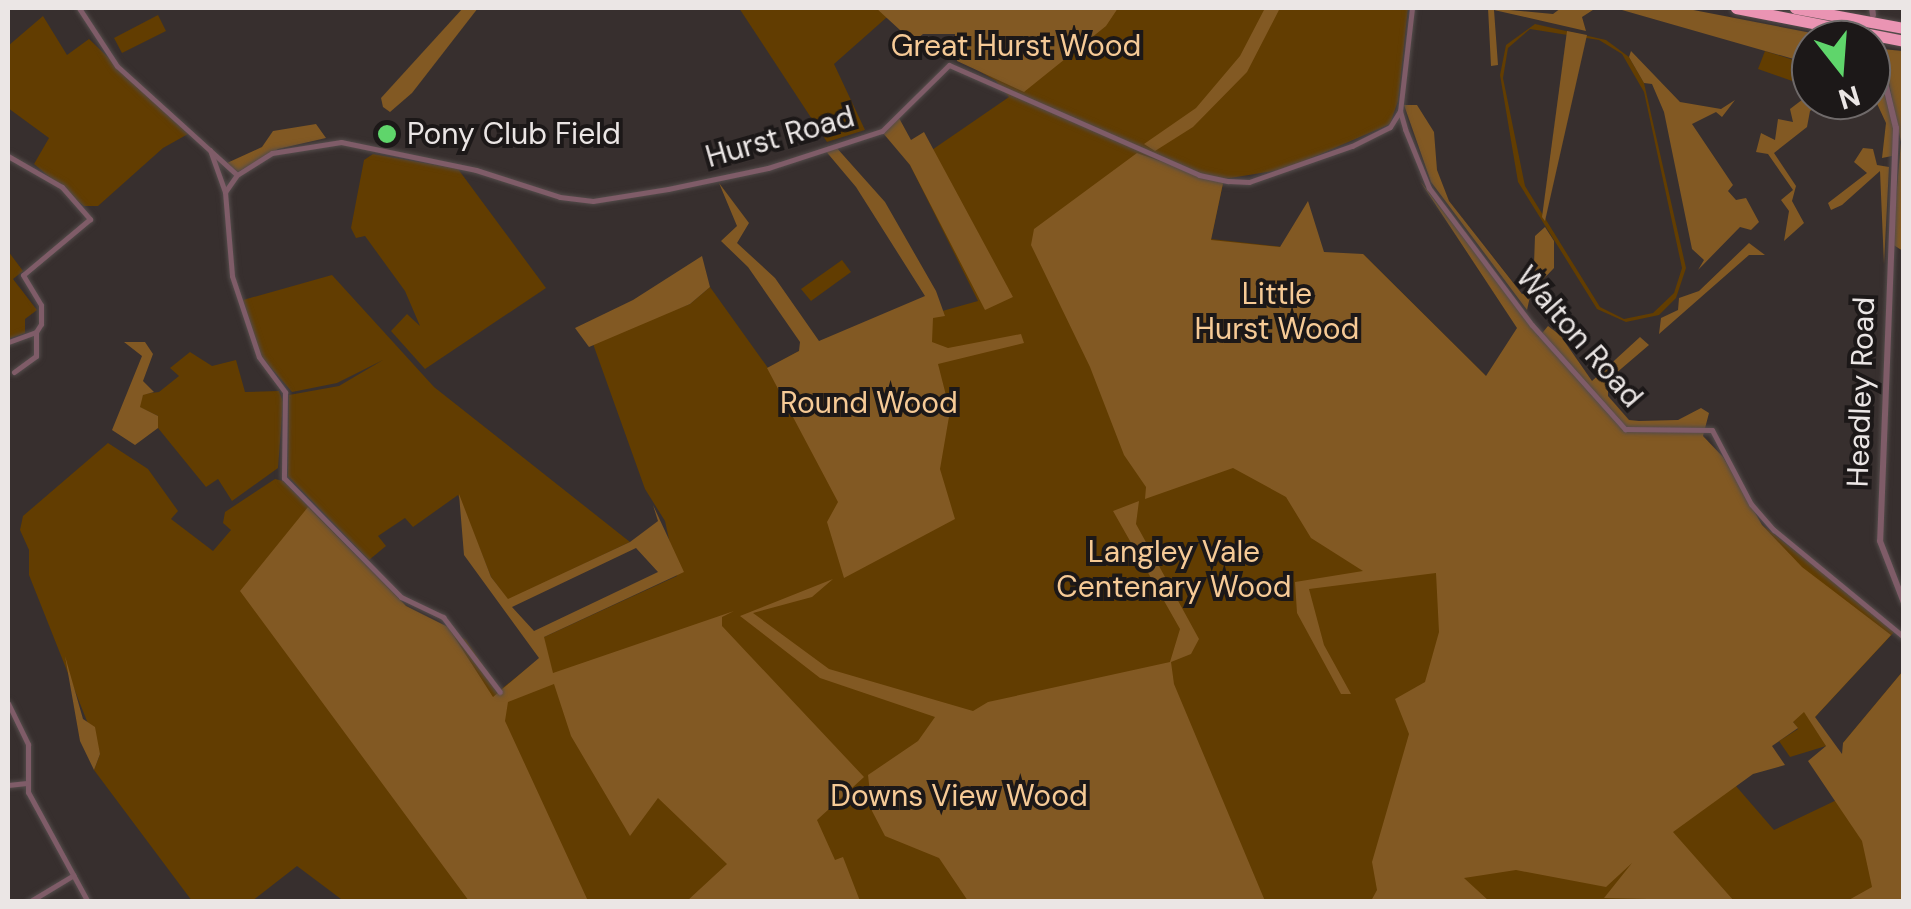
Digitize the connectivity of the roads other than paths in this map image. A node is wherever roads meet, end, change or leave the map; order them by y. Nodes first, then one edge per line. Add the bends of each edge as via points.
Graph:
1 (79, 8) edge
2 (1412, 8) edge
3 (1736, 8) edge
4 (1795, 8) edge
5 (1904, 28) edge
6 (1904, 41) edge
7 (1891, 108) edge
8 (1400, 112) junction
9 (1390, 126) junction
10 (1404, 128) junction
11 (210, 150) junction
12 (8, 156) edge
13 (234, 173) junction
14 (222, 181) junction
15 (225, 192) junction
16 (36, 332) junction
17 (8, 342) edge
18 (14, 372) dead end
19 (1904, 603) edge
20 (1904, 637) edge
21 (500, 692) dead end
22 (8, 703) edge
23 (27, 784) junction
24 (8, 785) edge
25 (74, 875) junction
26 (29, 902) edge
27 (88, 902) edge

1 - 11 street via 117,66
2 - 8 street
3 - 6 highway
4 - 5 highway
7 - 19 street, Headley Road via 1896,128 1880,540
8 - 9 street
8 - 10 street, Walton Road
9 - 10 street
9 - 13 street, Hurst Road via 1291,169 1228,181 1199,175 948,65 882,131 768,168 620,198 560,198 476,170 341,142 272,154
10 - 20 street, Walton Road via 1428,188 1598,402 1625,429 1712,430 1751,504 1774,530
11 - 13 street
11 - 14 street
12 - 16 street via 62,186 90,219 23,275 41,304
13 - 14 street
13 - 15 street
14 - 15 street
15 - 21 street via 232,276 259,358 285,392 284,478 402,597 444,617
16 - 17 street
16 - 18 street via 36,356
22 - 23 street via 28,744
23 - 24 street
23 - 25 street
25 - 26 street
25 - 27 street

